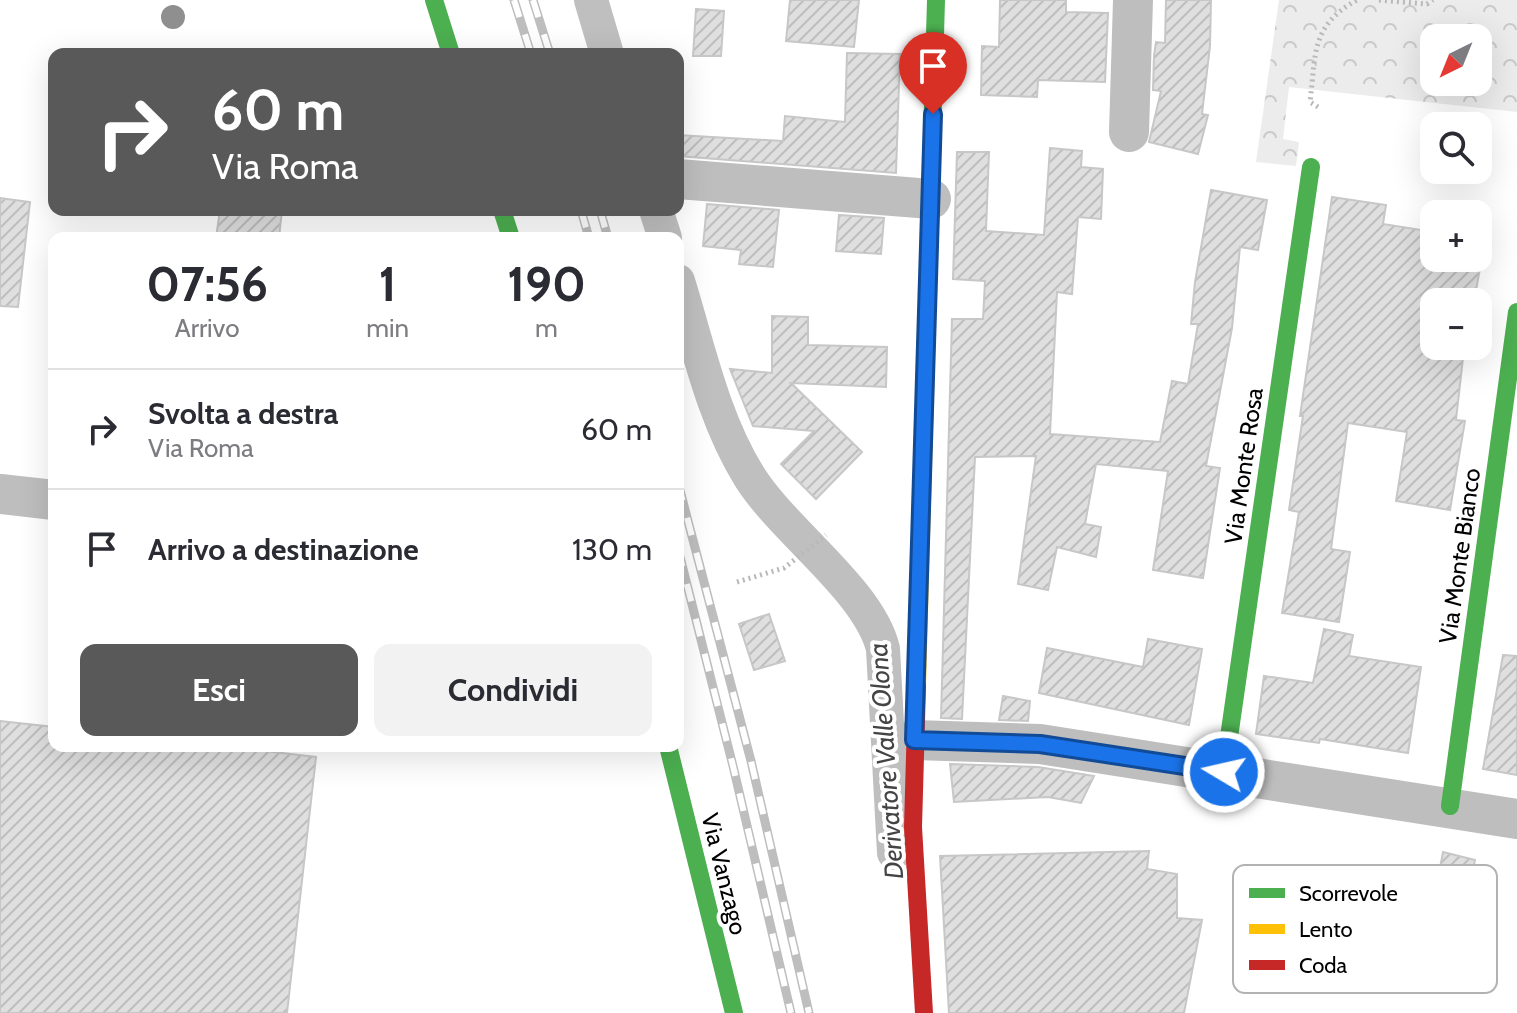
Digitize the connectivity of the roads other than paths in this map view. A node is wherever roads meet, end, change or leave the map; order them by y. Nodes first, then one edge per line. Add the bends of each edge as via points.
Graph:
1 (434, 0) edge
2 (936, 0) edge
3 (1133, 0) edge
4 (449, 48) edge
5 (1129, 132) dead end
6 (1311, 167) dead end
7 (684, 179) edge
8 (931, 199) junction
9 (1517, 312) edge
10 (0, 494) edge
11 (48, 499) edge
12 (914, 740) junction
13 (669, 752) edge
14 (1224, 772) junction
15 (1450, 806) junction
16 (1517, 819) edge
17 (734, 1013) edge
18 (924, 1013) edge

1 - 4 street
2 - 8 street
3 - 5 street
6 - 14 street, Via Monte Rosa
7 - 8 street
8 - 12 street
9 - 15 street, Via Monte Bianco
10 - 11 street
12 - 14 street via 1040,744
12 - 18 street via 913,827
13 - 17 street, Via Vanzago
14 - 15 street
15 - 16 street

